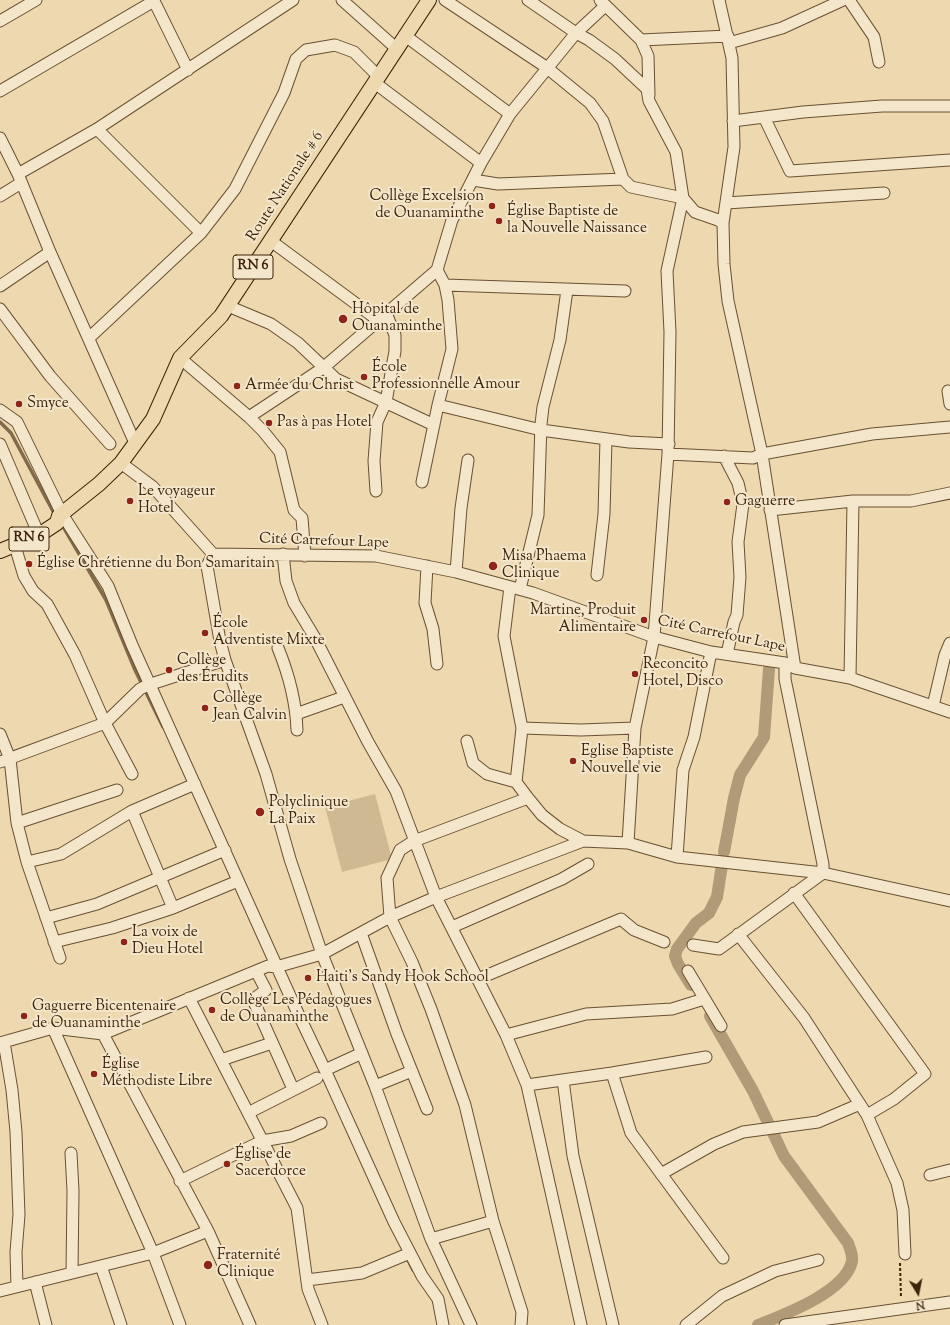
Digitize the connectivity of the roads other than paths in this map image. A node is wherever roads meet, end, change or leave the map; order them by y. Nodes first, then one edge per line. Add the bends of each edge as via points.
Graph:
1 (36, 0) edge
2 (154, 0) edge
3 (293, 0) edge
4 (342, 0) edge
5 (430, 0) edge
6 (445, 0) edge
7 (528, 0) edge
8 (719, 0) edge
9 (843, 0) edge
10 (849, 0) edge
11 (603, 3) edge
12 (0, 21) edge
13 (576, 33) junction
14 (407, 37) junction
15 (641, 40) junction
16 (728, 40) junction
17 (397, 49) junction
18 (879, 62) dead end
19 (546, 67) junction
20 (188, 70) junction
21 (377, 80) junction
22 (0, 91) edge
23 (649, 101) junction
24 (950, 106) edge
25 (510, 114) junction
26 (764, 117) junction
27 (733, 121) junction
28 (97, 129) junction
29 (0, 138) edge
30 (950, 160) edge
31 (481, 162) junction
32 (20, 179) junction
33 (623, 179) junction
34 (473, 180) junction
35 (884, 193) dead end
36 (0, 196) edge
37 (683, 198) junction
38 (726, 203) junction
39 (723, 223) junction
40 (201, 233) junction
41 (271, 241) junction
42 (50, 252) junction
43 (437, 270) junction
44 (445, 285) junction
45 (0, 286) edge
46 (567, 290) junction
47 (625, 291) dead end
48 (228, 306) junction
49 (0, 309) edge
50 (382, 317) junction
51 (89, 338) junction
52 (180, 358) junction
53 (323, 368) junction
54 (948, 391) dead end
55 (386, 402) junction
56 (950, 404) edge
57 (438, 405) junction
58 (0, 410) edge
59 (249, 417) junction
60 (434, 425) junction
61 (950, 427) edge
62 (541, 430) junction
63 (606, 439) junction
64 (135, 443) junction
65 (0, 444) edge
66 (110, 444) dead end
67 (668, 449) junction
68 (762, 454) junction
69 (724, 456) junction
70 (468, 460) dead end
71 (121, 463) junction
72 (422, 482) dead end
73 (376, 491) dead end
74 (950, 493) edge
75 (853, 501) junction
76 (770, 510) junction
77 (59, 518) junction
78 (38, 535) junction
79 (15, 546) junction
80 (0, 552) edge
81 (214, 554) junction
82 (283, 554) junction
83 (305, 556) junction
84 (427, 566) junction
85 (456, 572) junction
86 (597, 575) dead end
87 (515, 588) junction
88 (654, 637) junction
89 (950, 643) edge
90 (278, 648) dead end
91 (711, 652) junction
92 (727, 654) junction
93 (225, 660) junction
94 (785, 663) junction
95 (437, 664) dead end
96 (796, 668) junction
97 (850, 678) junction
98 (146, 686) junction
99 (344, 697) junction
100 (933, 706) junction
101 (950, 712) edge
102 (296, 714) junction
103 (105, 723) junction
104 (522, 728) junction
105 (635, 728) junction
106 (297, 730) dead end
107 (0, 734) edge
108 (468, 741) dead end
109 (5, 760) edge
110 (132, 774) dead end
111 (516, 782) junction
112 (195, 784) junction
113 (117, 790) dead end
114 (528, 798) junction
115 (132, 811) junction
116 (17, 823) junction
117 (414, 841) junction
118 (583, 841) junction
119 (628, 843) junction
120 (225, 850) junction
121 (676, 857) junction
122 (27, 862) junction
123 (588, 864) dead end
124 (822, 873) junction
125 (160, 878) junction
126 (238, 881) junction
127 (794, 893) junction
128 (436, 897) junction
129 (950, 901) edge
130 (173, 908) junction
131 (390, 917) junction
132 (46, 918) junction
133 (452, 927) junction
134 (361, 933) junction
135 (738, 934) junction
136 (54, 942) junction
137 (664, 942) dead end
138 (693, 945) dead end
139 (322, 954) junction
140 (60, 958) dead end
141 (274, 966) junction
142 (256, 971) junction
143 (688, 971) dead end
144 (478, 979) junction
145 (189, 998) junction
146 (701, 1000) junction
147 (721, 1026) dead end
148 (53, 1028) junction
149 (103, 1034) junction
150 (506, 1035) junction
151 (2, 1042) edge
152 (272, 1043) junction
153 (362, 1053) junction
154 (706, 1057) dead end
155 (221, 1060) junction
156 (325, 1070) junction
157 (412, 1071) junction
158 (612, 1073) junction
159 (317, 1078) dead end
160 (563, 1080) junction
161 (527, 1085) junction
162 (375, 1086) junction
163 (293, 1089) junction
164 (860, 1104) junction
165 (428, 1109) dead end
166 (248, 1113) junction
167 (867, 1115) junction
168 (321, 1123) dead end
169 (262, 1140) junction
170 (71, 1153) dead end
171 (950, 1170) edge
172 (661, 1174) junction
173 (930, 1176) dead end
174 (180, 1181) junction
175 (494, 1221) junction
176 (208, 1232) junction
177 (431, 1239) junction
178 (153, 1253) junction
179 (410, 1253) junction
180 (905, 1254) road end
181 (723, 1258) dead end
182 (818, 1260) dead end
183 (101, 1266) junction
184 (72, 1273) junction
185 (307, 1280) junction
186 (35, 1282) junction
187 (17, 1286) junction
188 (0, 1291) edge
189 (950, 1302) edge
190 (46, 1325) edge
191 (121, 1325) edge
192 (180, 1325) edge
193 (250, 1325) edge
194 (322, 1325) edge
195 (443, 1325) edge
196 (471, 1325) edge
197 (521, 1325) edge
198 (581, 1325) edge
199 (613, 1325) edge
200 (686, 1325) edge
201 (785, 1325) edge

1 - 12 street
2 - 20 street
2 - 22 street
3 - 20 street
4 - 17 street
5 - 14 main road, Route Nationale # 6 / RN 6
6 - 19 street
7 - 13 street
8 - 16 street
9 - 16 street via 782,28
10 - 18 street via 874,37
11 - 13 street
11 - 15 street
13 - 19 street
13 - 23 street via 615,59 647,89
14 - 17 main road, Route Nationale # 6 / RN 6
14 - 25 street
15 - 16 street
15 - 23 street via 648,56
16 - 27 street via 732,58
17 - 21 main road, Route Nationale # 6 / RN 6
19 - 25 street
19 - 33 street via 590,103 603,121
20 - 28 street
21 - 31 street
21 - 40 street via 354,52 335,45 306,50 296,59 284,93 235,189
21 - 41 main road, Route Nationale # 6 / RN 6
23 - 37 street via 676,152
24 - 26 street via 882,106
25 - 31 street
26 - 27 street
26 - 30 street via 790,171
27 - 38 street via 734,146
28 - 32 street
28 - 40 street
29 - 32 street
31 - 34 street
32 - 36 street
32 - 42 street
33 - 34 street via 498,184
33 - 37 street via 631,187
34 - 43 street via 452,220
35 - 38 street
37 - 39 street via 695,212
37 - 67 street via 667,271 670,332
38 - 39 street
39 - 68 street via 728,301
40 - 51 street
41 - 48 main road, Route Nationale # 6 / RN 6
41 - 50 street
42 - 45 street
42 - 51 street
43 - 44 street
43 - 50 street
44 - 46 street
44 - 57 street via 452,349
46 - 47 street
46 - 62 street via 560,340 543,407
48 - 52 main road, Route Nationale # 6 / RN 6 via 222,316
48 - 53 street via 271,324 298,343
49 - 66 street via 50,376
50 - 53 street
50 - 55 street via 395,335 395,351
51 - 64 street
52 - 59 street
52 - 64 main road, Route Nationale # 6 / RN 6 via 153,419
53 - 55 street via 336,379
53 - 59 street
54 - 56 street
55 - 60 street
55 - 73 street via 376,422
57 - 60 street
57 - 62 street
58 - 77 street via 17,422
59 - 83 street via 280,452 294,510 302,518
60 - 72 street
61 - 68 street via 872,434
62 - 63 street
62 - 87 street via 538,515
63 - 67 street
63 - 86 street via 604,514
64 - 71 main road, Route Nationale # 6 / RN 6
65 - 78 street
67 - 69 street
67 - 88 street
68 - 69 street via 753,458
68 - 76 street
69 - 92 street via 738,483 743,504 738,542 740,577 737,615
70 - 85 street
71 - 77 main road, Route Nationale # 6 / RN 6
71 - 81 street via 153,487
74 - 75 street via 911,501
75 - 76 street
75 - 97 street
76 - 96 street
77 - 78 main road, Route Nationale # 6 / RN 6
77 - 98 street via 108,586
78 - 79 main road, Route Nationale # 6 / RN 6
79 - 80 main road, Route Nationale # 6 / RN 6
79 - 103 street via 24,576 47,604 76,655
81 - 82 street, Cité Carrefour Lape
81 - 93 street via 207,566
82 - 83 street, Cité Carrefour Lape
82 - 99 street via 286,581 294,603
83 - 84 street, Cité Carrefour Lape via 376,556
84 - 85 street, Cité Carrefour Lape
84 - 95 street via 425,603 433,629
85 - 87 street, Cité Carrefour Lape
87 - 88 street, Cité Carrefour Lape
87 - 104 street via 504,636
88 - 91 street, Cité Carrefour Lape
88 - 105 street
89 - 100 street
90 - 102 street via 288,672
91 - 92 street, Cité Carrefour Lape
91 - 121 street via 694,737 683,770
92 - 94 street, Cité Carrefour Lape
93 - 98 street
93 - 139 street via 266,774 290,859
94 - 96 street, Cité Carrefour Lape
94 - 124 street via 785,679 823,864
96 - 97 street, Cité Carrefour Lape
97 - 100 street, Cité Carrefour Lape
98 - 103 street
98 - 112 street
99 - 102 street
99 - 117 street via 396,790
100 - 101 street, Cité Carrefour Lape
102 - 106 street
103 - 109 street
103 - 110 street
104 - 105 street
104 - 111 street
105 - 119 street
107 - 109 street
108 - 111 street via 473,763 487,774
109 - 116 street
111 - 114 street
112 - 115 street
112 - 120 street
113 - 116 street
114 - 117 street
114 - 118 street via 542,815 560,829
115 - 122 street via 61,854
115 - 125 street
116 - 122 street
117 - 128 street
117 - 131 street via 400,850 387,878
118 - 119 street
118 - 128 street
119 - 121 street
120 - 125 street
120 - 126 street
121 - 124 street
122 - 132 street
123 - 133 street via 562,879
124 - 127 street
124 - 129 street
125 - 130 street
125 - 132 street via 97,904
126 - 130 street
126 - 141 street
127 - 135 street
127 - 167 street via 925,1074 894,1099
128 - 131 street
128 - 133 street
130 - 136 street via 112,928
131 - 134 street
131 - 175 street via 420,982 465,1105
132 - 136 street
133 - 144 street
134 - 139 street
134 - 157 street
135 - 138 street via 719,949
135 - 164 street via 804,1018
136 - 140 street
137 - 144 street via 634,930 621,919
139 - 141 street
139 - 153 street
141 - 142 street
141 - 156 street
142 - 145 street
142 - 152 street via 266,990 254,998 255,1004
143 - 146 street
144 - 150 street
145 - 149 street
145 - 155 street
146 - 147 street
146 - 150 street via 672,1009 586,1014
148 - 149 street
148 - 151 street
148 - 178 street
149 - 174 street
150 - 161 street
151 - 187 street via 12,1090 16,1132 19,1216
152 - 155 street
152 - 163 street
153 - 156 street
153 - 162 street
154 - 158 street
155 - 166 street
156 - 179 street
157 - 162 street
157 - 165 street
158 - 160 street
158 - 172 street via 631,1133
159 - 163 street
160 - 161 street
160 - 199 street via 574,1156
161 - 198 street
162 - 177 street
163 - 166 street
164 - 167 street
164 - 172 street via 818,1122 743,1132 714,1144
166 - 169 street
167 - 180 street via 897,1184 903,1210
168 - 169 street via 291,1136
169 - 174 street
169 - 185 street via 297,1208
170 - 184 street
171 - 173 street
172 - 181 street
174 - 176 street
175 - 177 street
175 - 197 street via 522,1312
176 - 178 street
176 - 193 street
177 - 196 street
178 - 183 street
178 - 192 street
179 - 185 street via 362,1273
179 - 195 street via 438,1299
182 - 200 street via 775,1271 722,1296
183 - 184 street
183 - 191 street
184 - 186 street
185 - 194 street
186 - 187 street
186 - 190 street
187 - 188 street
189 - 201 street

